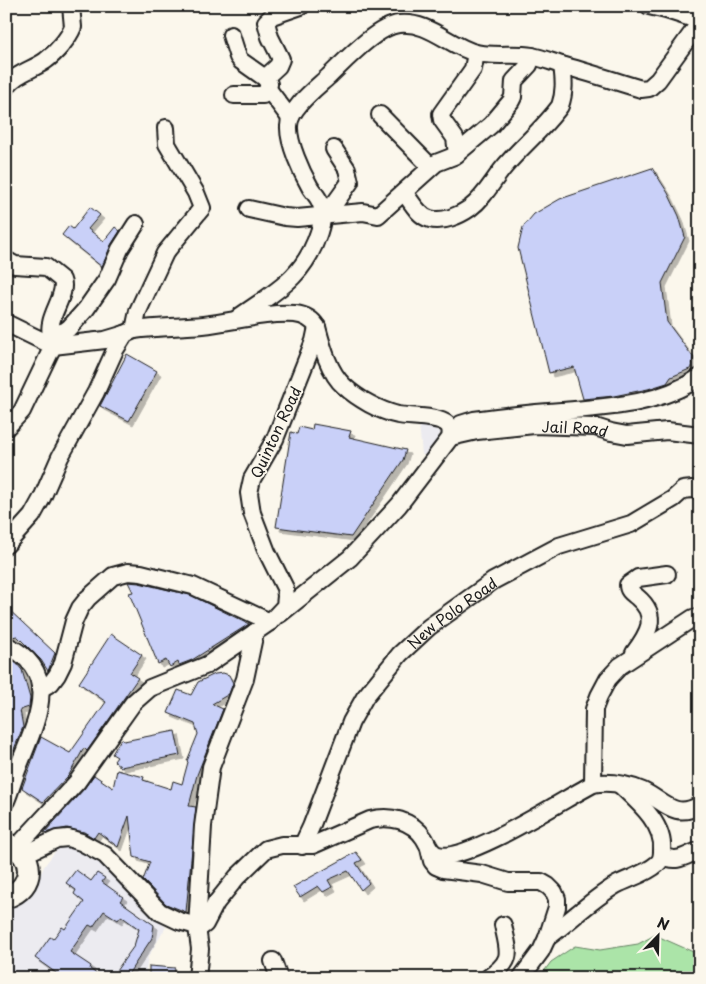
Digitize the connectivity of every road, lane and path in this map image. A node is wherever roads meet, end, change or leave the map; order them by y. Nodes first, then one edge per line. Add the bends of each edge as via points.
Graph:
1 (71, 6) edge
2 (301, 6) edge
3 (648, 6) edge
4 (700, 22) edge
5 (231, 35) dead end
6 (476, 52) junction
7 (532, 56) junction
8 (562, 65) junction
9 (9, 79) edge
10 (266, 83) junction
11 (234, 95) dead end
12 (380, 114) dead end
13 (290, 118) junction
14 (166, 128) dead end
15 (334, 149) dead end
16 (457, 154) junction
17 (431, 167) junction
18 (404, 192) junction
19 (249, 209) dead end
20 (323, 213) junction
21 (136, 224) dead end
22 (6, 260) edge
23 (235, 320) junction
24 (6, 323) edge
25 (317, 327) junction
26 (130, 332) junction
27 (50, 341) junction
28 (700, 377) edge
29 (6, 428) edge
30 (700, 435) edge
31 (450, 436) junction
32 (700, 492) edge
33 (6, 545) edge
34 (667, 574) dead end
35 (693, 618) dead end
36 (271, 621) junction
37 (255, 632) junction
38 (6, 645) edge
39 (628, 661) junction
40 (40, 689) junction
41 (593, 784) junction
42 (620, 786) junction
43 (6, 801) edge
44 (700, 805) edge
45 (302, 846) junction
46 (429, 848) junction
47 (15, 849) edge
48 (700, 850) edge
49 (662, 856) junction
50 (6, 897) edge
51 (503, 925) dead end
52 (197, 927) junction
53 (547, 938) junction
54 (273, 961) dead end
55 (197, 978) edge
56 (279, 978) edge
57 (488, 978) edge
58 (521, 978) edge

1 - 9 street via 73,27 63,43 45,61
2 - 10 street via 272,16 266,22 281,59
3 - 4 street
4 - 8 street via 649,88 641,89
5 - 10 street via 238,57
6 - 7 street
6 - 13 street via 422,26 399,24 381,30 315,88
6 - 16 street via 474,69 441,114 455,138
7 - 8 street
7 - 16 street via 529,66 514,81 511,101 491,125
8 - 18 street via 564,82 560,106 471,207 448,218 429,219 420,214
10 - 11 street via 263,95
10 - 13 street
12 - 17 street
13 - 20 street via 289,128 297,160
14 - 26 street via 167,144 202,208 165,254
15 - 20 street via 347,169 350,182
16 - 17 street
17 - 18 street
18 - 20 street via 378,215
19 - 20 street via 285,217
20 - 23 street via 315,244 297,274
21 - 27 street via 107,279 86,309 69,328
22 - 27 street via 15,265 46,267 62,280 63,288 50,324
23 - 25 street via 295,314 306,317
23 - 26 street
24 - 27 street
25 - 31 street via 333,370 343,385 396,414 444,422
25 - 36 street, Quinton Road via 290,404 252,479 249,493 252,513 285,588 285,606
26 - 27 street via 104,340
26 - 33 street via 110,359 32,516
27 - 29 street via 22,410
28 - 31 street via 685,388 646,400 609,407 474,420 461,424
30 - 31 street, Jail Road via 667,431 627,434 595,427 534,425
31 - 36 street via 399,505 350,558
32 - 45 street, New Polo Road via 683,490 631,524 559,546 493,581 429,627 400,654 365,697 351,722
34 - 39 street via 638,578 628,585 645,605 650,622 647,633
35 - 39 street
36 - 37 street, Quinton Road
36 - 40 street via 193,586 141,573 113,576 80,608 60,669 51,683
37 - 47 street, Quinton Road via 207,665 150,688 133,703 76,782
37 - 52 street via 245,679 211,767 203,826
38 - 40 street via 18,650 31,664
39 - 41 street via 608,679 594,708
40 - 43 street via 39,714
41 - 42 street via 608,782
41 - 46 street via 474,847 439,856
42 - 44 street via 644,792 678,811
42 - 49 street via 653,821 660,833
45 - 46 street via 327,840 370,820 390,818 413,826
45 - 52 street via 272,846 260,853 237,876 205,924
46 - 53 street via 432,861 443,869 482,874 508,882 541,882 548,886 557,899 557,907
47 - 50 main road via 29,869 25,884 14,895
47 - 52 street via 57,839 81,842 105,856 160,912
48 - 49 street via 678,860
49 - 53 street via 658,864 600,895
51 - 57 street via 508,951 506,962
52 - 55 street via 200,949
53 - 58 street
54 - 56 street

